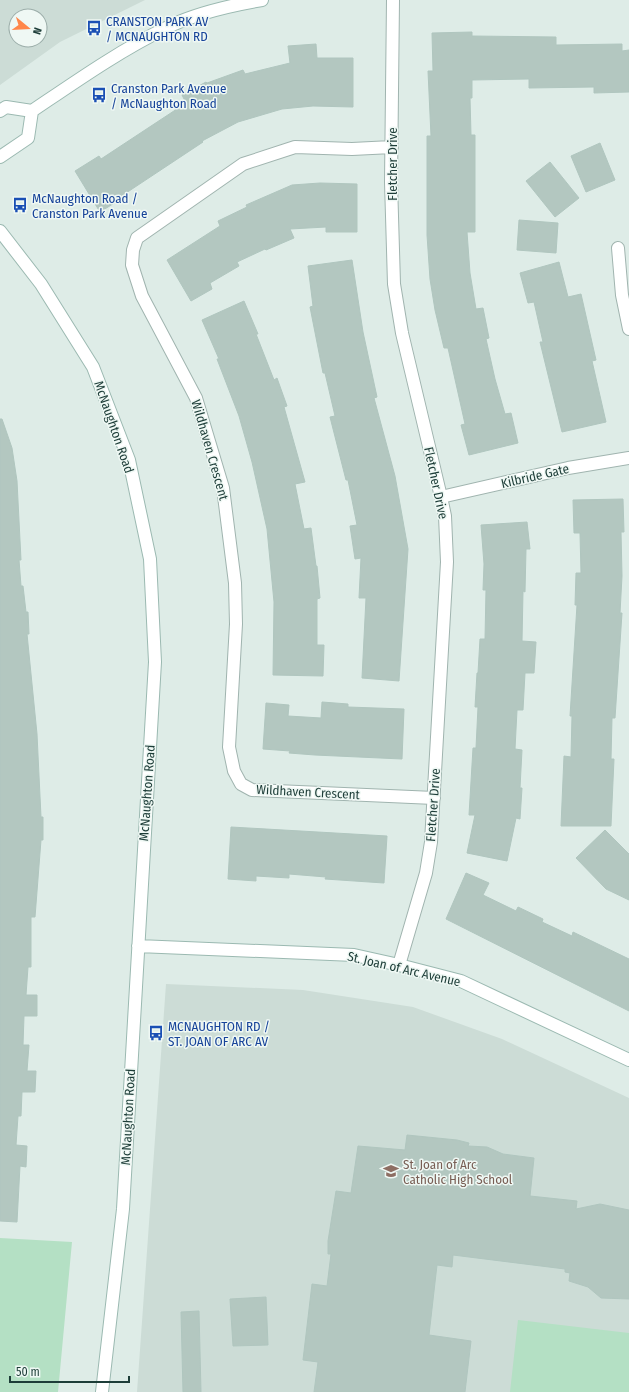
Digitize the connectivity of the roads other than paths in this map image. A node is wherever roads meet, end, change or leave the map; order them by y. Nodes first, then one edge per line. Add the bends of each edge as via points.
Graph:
1 (262, 0) edge
2 (393, 0) edge
3 (0, 111) edge
4 (32, 111) junction
5 (392, 148) junction
6 (0, 157) edge
7 (0, 231) edge
8 (618, 248) dead end
9 (629, 329) edge
10 (629, 458) edge
11 (441, 498) junction
12 (434, 798) junction
13 (138, 946) junction
14 (399, 965) junction
15 (629, 1060) edge
16 (102, 1392) edge

1 - 4 street via 218,9 167,27 101,65
2 - 5 street, Fletcher Drive
3 - 4 street via 6,107
4 - 6 street via 28,138
5 - 11 street, Fletcher Drive via 394,284 404,340
5 - 12 street, Wildhaven Crescent via 295,147 243,164 137,238 132,265 142,296 196,398 223,488 235,583 236,645 229,747 234,771 242,784 252,790
7 - 13 street, McNaughton Road via 41,284 93,367 129,460 150,559 155,662
8 - 9 street via 622,295
10 - 11 street, Kilbride Gate via 568,468
11 - 12 street, Fletcher Drive via 445,516 446,592
12 - 14 street, Fletcher Drive via 426,873
13 - 14 street, St. Joan of Arc Avenue via 354,955
13 - 16 street, McNaughton Road via 123,1209
14 - 15 street, St. Joan of Arc Avenue via 462,981

